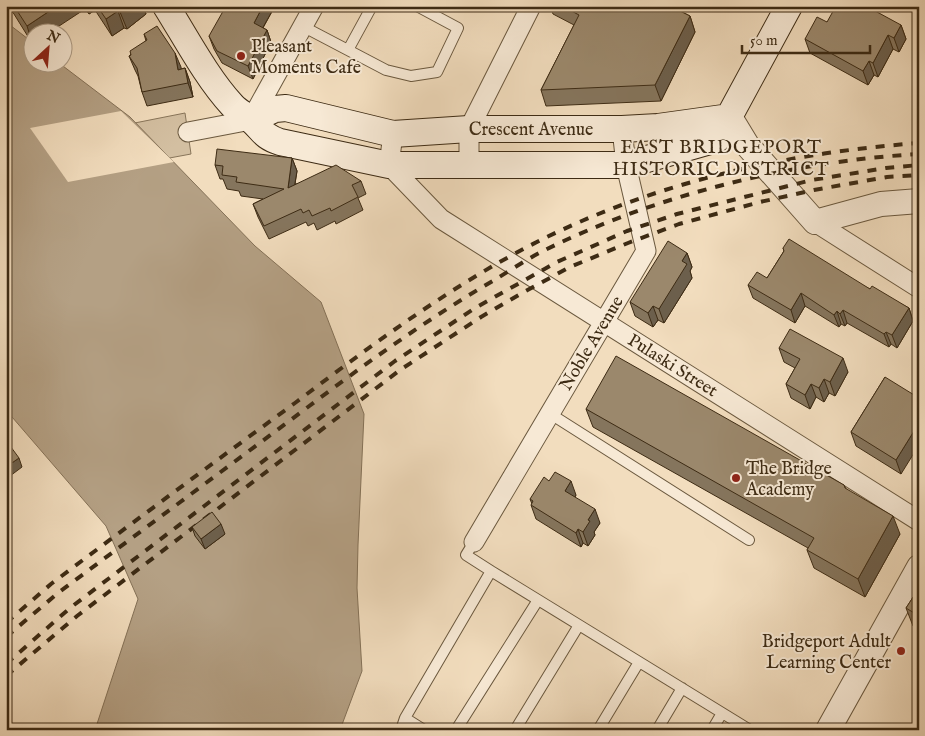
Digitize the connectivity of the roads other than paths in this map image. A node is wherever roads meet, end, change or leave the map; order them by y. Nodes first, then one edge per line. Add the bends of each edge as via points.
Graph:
1 (166, 6) edge
2 (314, 6) edge
3 (372, 6) edge
4 (417, 6) edge
5 (531, 6) edge
6 (789, 6) edge
7 (304, 27) junction
8 (348, 50) junction
9 (730, 117) junction
10 (251, 120) junction
11 (469, 129) junction
12 (622, 129) junction
13 (188, 132) dead end
14 (393, 134) junction
15 (389, 165) junction
16 (469, 165) junction
17 (626, 165) junction
18 (919, 201) edge
19 (815, 222) junction
20 (919, 288) edge
21 (604, 321) junction
22 (550, 413) junction
23 (919, 521) edge
24 (749, 540) dead end
25 (474, 542) joint
26 (919, 568) edge
27 (491, 571) junction
28 (538, 600) junction
29 (579, 625) junction
30 (639, 662) junction
31 (682, 688) junction
32 (722, 712) junction
33 (405, 718) junction
34 (401, 730) edge
35 (424, 730) edge
36 (456, 730) edge
37 (515, 730) edge
38 (598, 730) edge
39 (657, 730) edge
40 (712, 730) edge
41 (750, 730) edge
42 (828, 730) edge

1 - 10 main road via 220,92
2 - 7 street
3 - 8 lane
4 - 8 lane via 458,28 436,72 411,76 386,70
5 - 11 street
6 - 9 main road
7 - 8 lane
7 - 10 street
9 - 12 main road, Crescent Avenue
9 - 17 main road, Crescent Avenue via 717,139
9 - 19 street via 747,145
10 - 13 street
10 - 14 main road, Crescent Avenue via 275,109 286,108
10 - 15 main road, Crescent Avenue via 261,133 280,142
11 - 12 main road, Crescent Avenue
11 - 14 main road, Crescent Avenue
11 - 16 street
12 - 17 street, Noble Avenue
14 - 15 street
15 - 16 main road, Crescent Avenue
15 - 21 street, Pulaski Street via 441,219
16 - 17 main road, Crescent Avenue
17 - 21 street, Noble Avenue via 646,251
18 - 19 street via 881,204
19 - 20 street
21 - 22 street, Noble Avenue
21 - 23 street, Pulaski Street
22 - 24 lane
22 - 25 street, Noble Avenue
25 - 27 lane via 466,555
26 - 42 street
27 - 28 lane
27 - 33 lane
28 - 29 lane
28 - 36 lane
29 - 30 lane
29 - 37 lane
30 - 31 lane
30 - 38 lane
31 - 32 lane
31 - 39 lane
32 - 40 lane
32 - 41 lane
33 - 34 lane
33 - 35 lane

